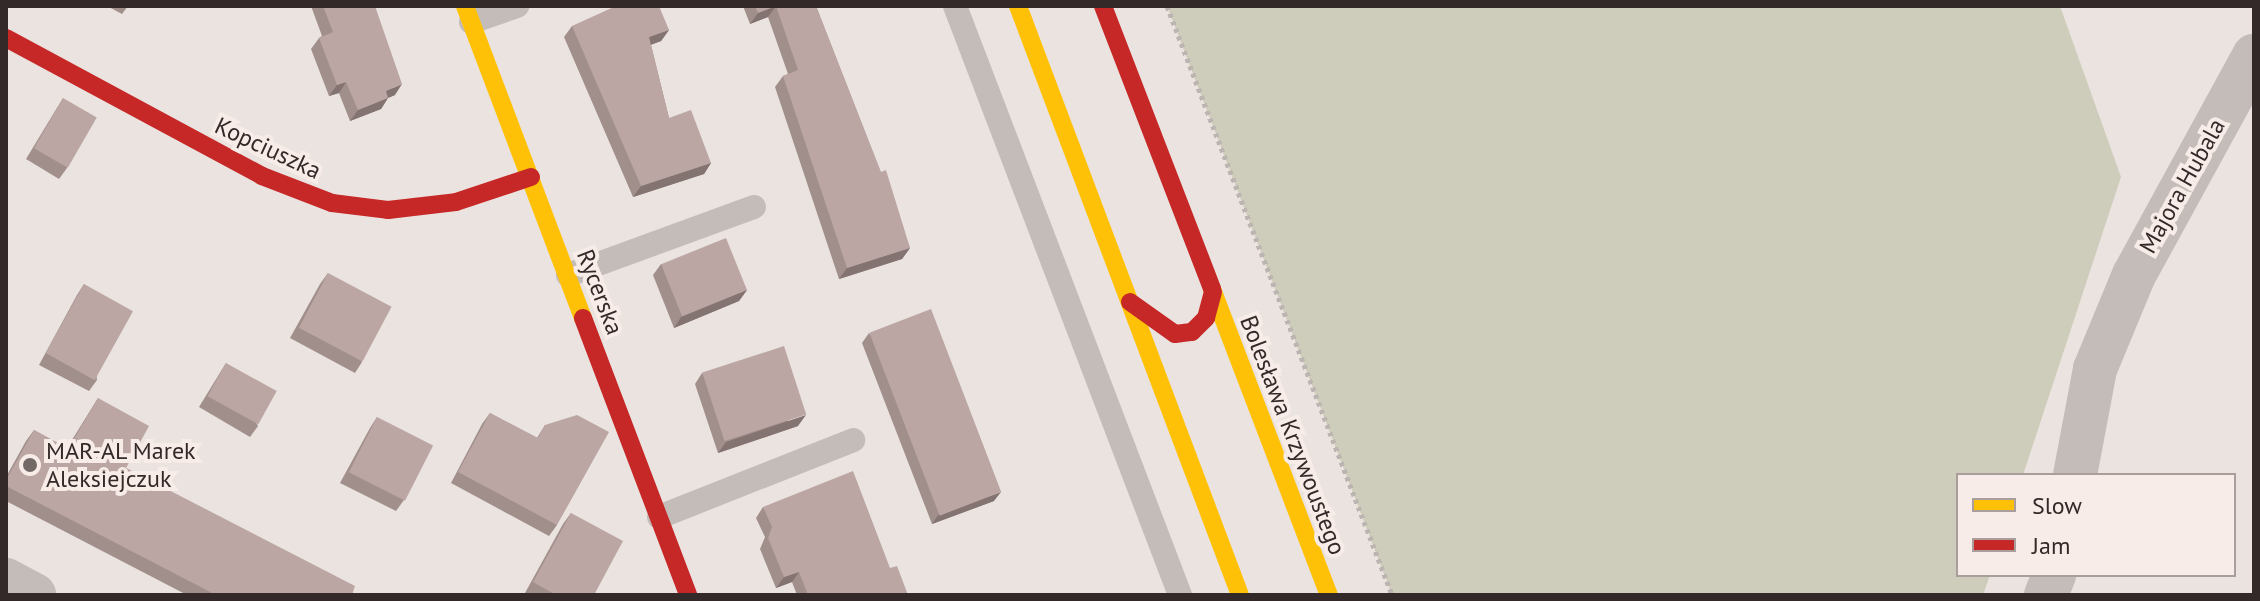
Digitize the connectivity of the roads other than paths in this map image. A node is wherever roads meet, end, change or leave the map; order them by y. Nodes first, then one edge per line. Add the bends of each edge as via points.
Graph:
1 (517, 6) edge
2 (955, 6) edge
3 (1018, 6) edge
4 (1103, 6) edge
5 (468, 14) edge
6 (6, 38) edge
7 (2254, 56) edge
8 (531, 177) junction
9 (754, 207) dead end
10 (568, 275) junction
11 (1213, 292) junction
12 (1130, 302) junction
13 (853, 440) dead end
14 (2075, 473) edge
15 (659, 517) junction
16 (6, 580) edge
17 (34, 595) edge
18 (688, 595) edge
19 (1180, 595) edge
20 (1240, 595) edge
21 (1329, 595) edge

1 - 5 lane
2 - 19 lane
3 - 12 main road
4 - 11 main road, Bolesława Krzywoustego
5 - 8 main road, Rycerska
6 - 8 main road, Kopciuszka via 262,176 332,203 388,210 456,202
7 - 14 street, Majora Hubala via 2134,275 2095,369
8 - 10 main road, Rycerska
9 - 10 lane
10 - 15 main road, Rycerska
11 - 12 main road, Bolesława Krzywoustego via 1206,318 1184,333 1156,324
11 - 21 main road, Bolesława Krzywoustego
12 - 20 main road
13 - 15 lane
15 - 18 main road, Rycerska
16 - 17 street

